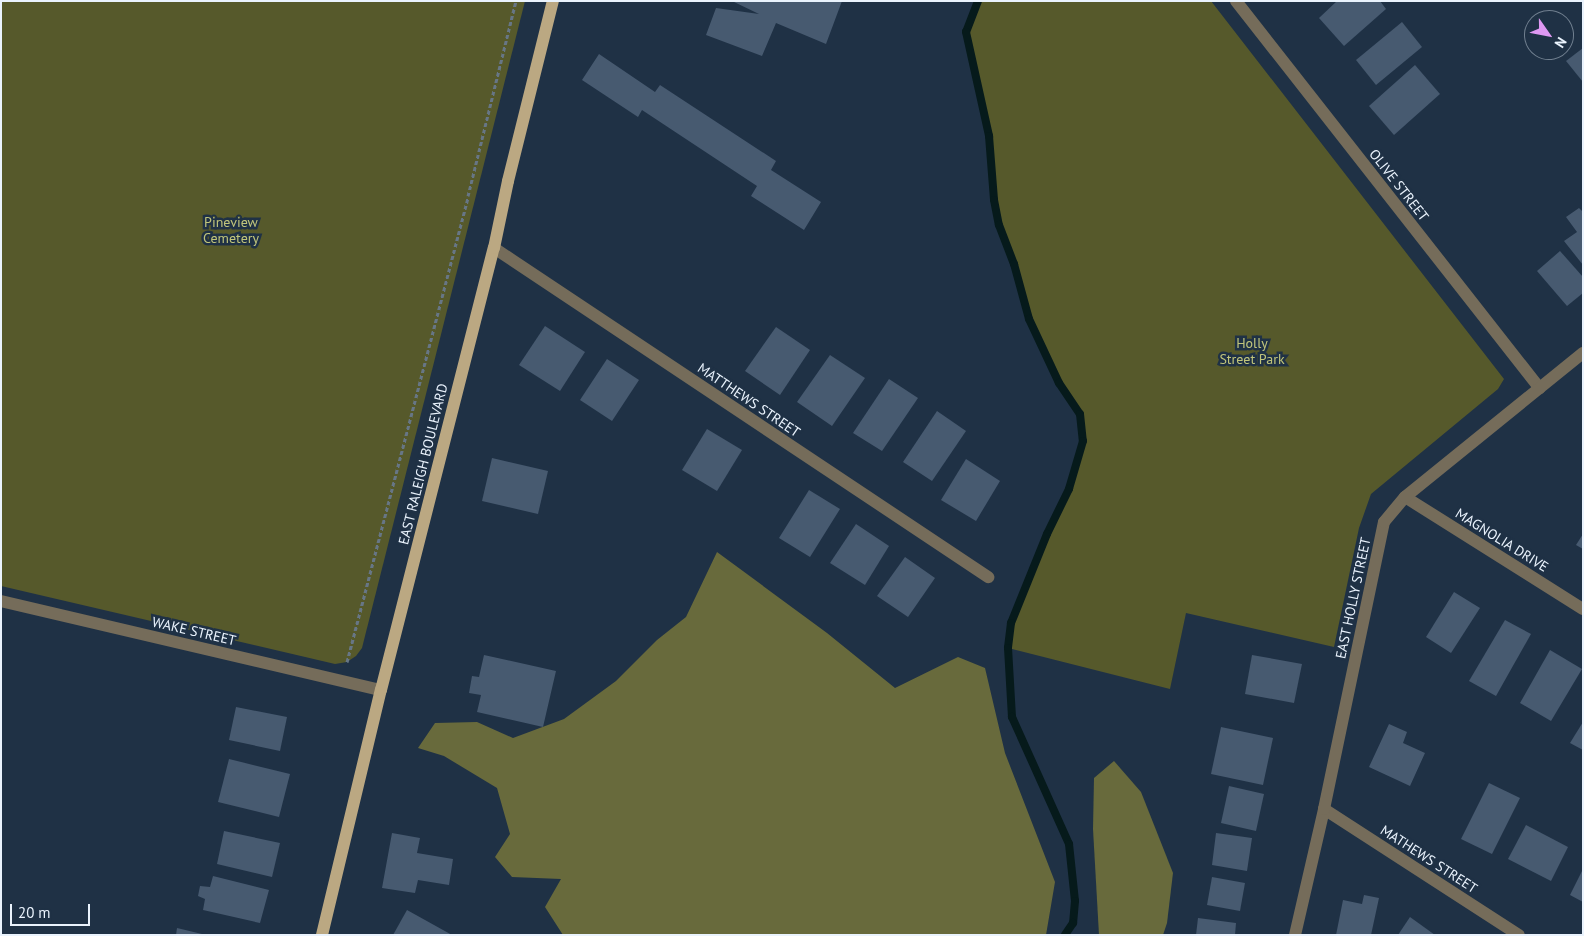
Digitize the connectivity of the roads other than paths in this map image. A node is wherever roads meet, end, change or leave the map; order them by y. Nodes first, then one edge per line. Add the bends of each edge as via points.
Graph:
1 (554, 1) edge
2 (1236, 1) edge
3 (494, 248) junction
4 (1583, 353) edge
5 (1539, 388) junction
6 (1405, 497) junction
7 (988, 577) dead end
8 (1, 601) edge
9 (1583, 609) edge
10 (381, 690) junction
11 (1324, 809) junction
12 (322, 935) edge
13 (1295, 935) edge
14 (1519, 935) edge

1 - 3 main road, EAST RALEIGH BOULEVARD
2 - 5 street, OLIVE STREET
3 - 7 street, MATTHEWS STREET
3 - 10 main road, EAST RALEIGH BOULEVARD
4 - 5 street, EAST HOLLY STREET
5 - 6 street, EAST HOLLY STREET
6 - 9 street, MAGNOLIA DRIVE
6 - 11 street, EAST HOLLY STREET via 1384,522
8 - 10 street, WAKE STREET
10 - 12 main road, EAST RALEIGH BOULEVARD
11 - 13 street, EAST HOLLY STREET
11 - 14 street, MATHEWS STREET

